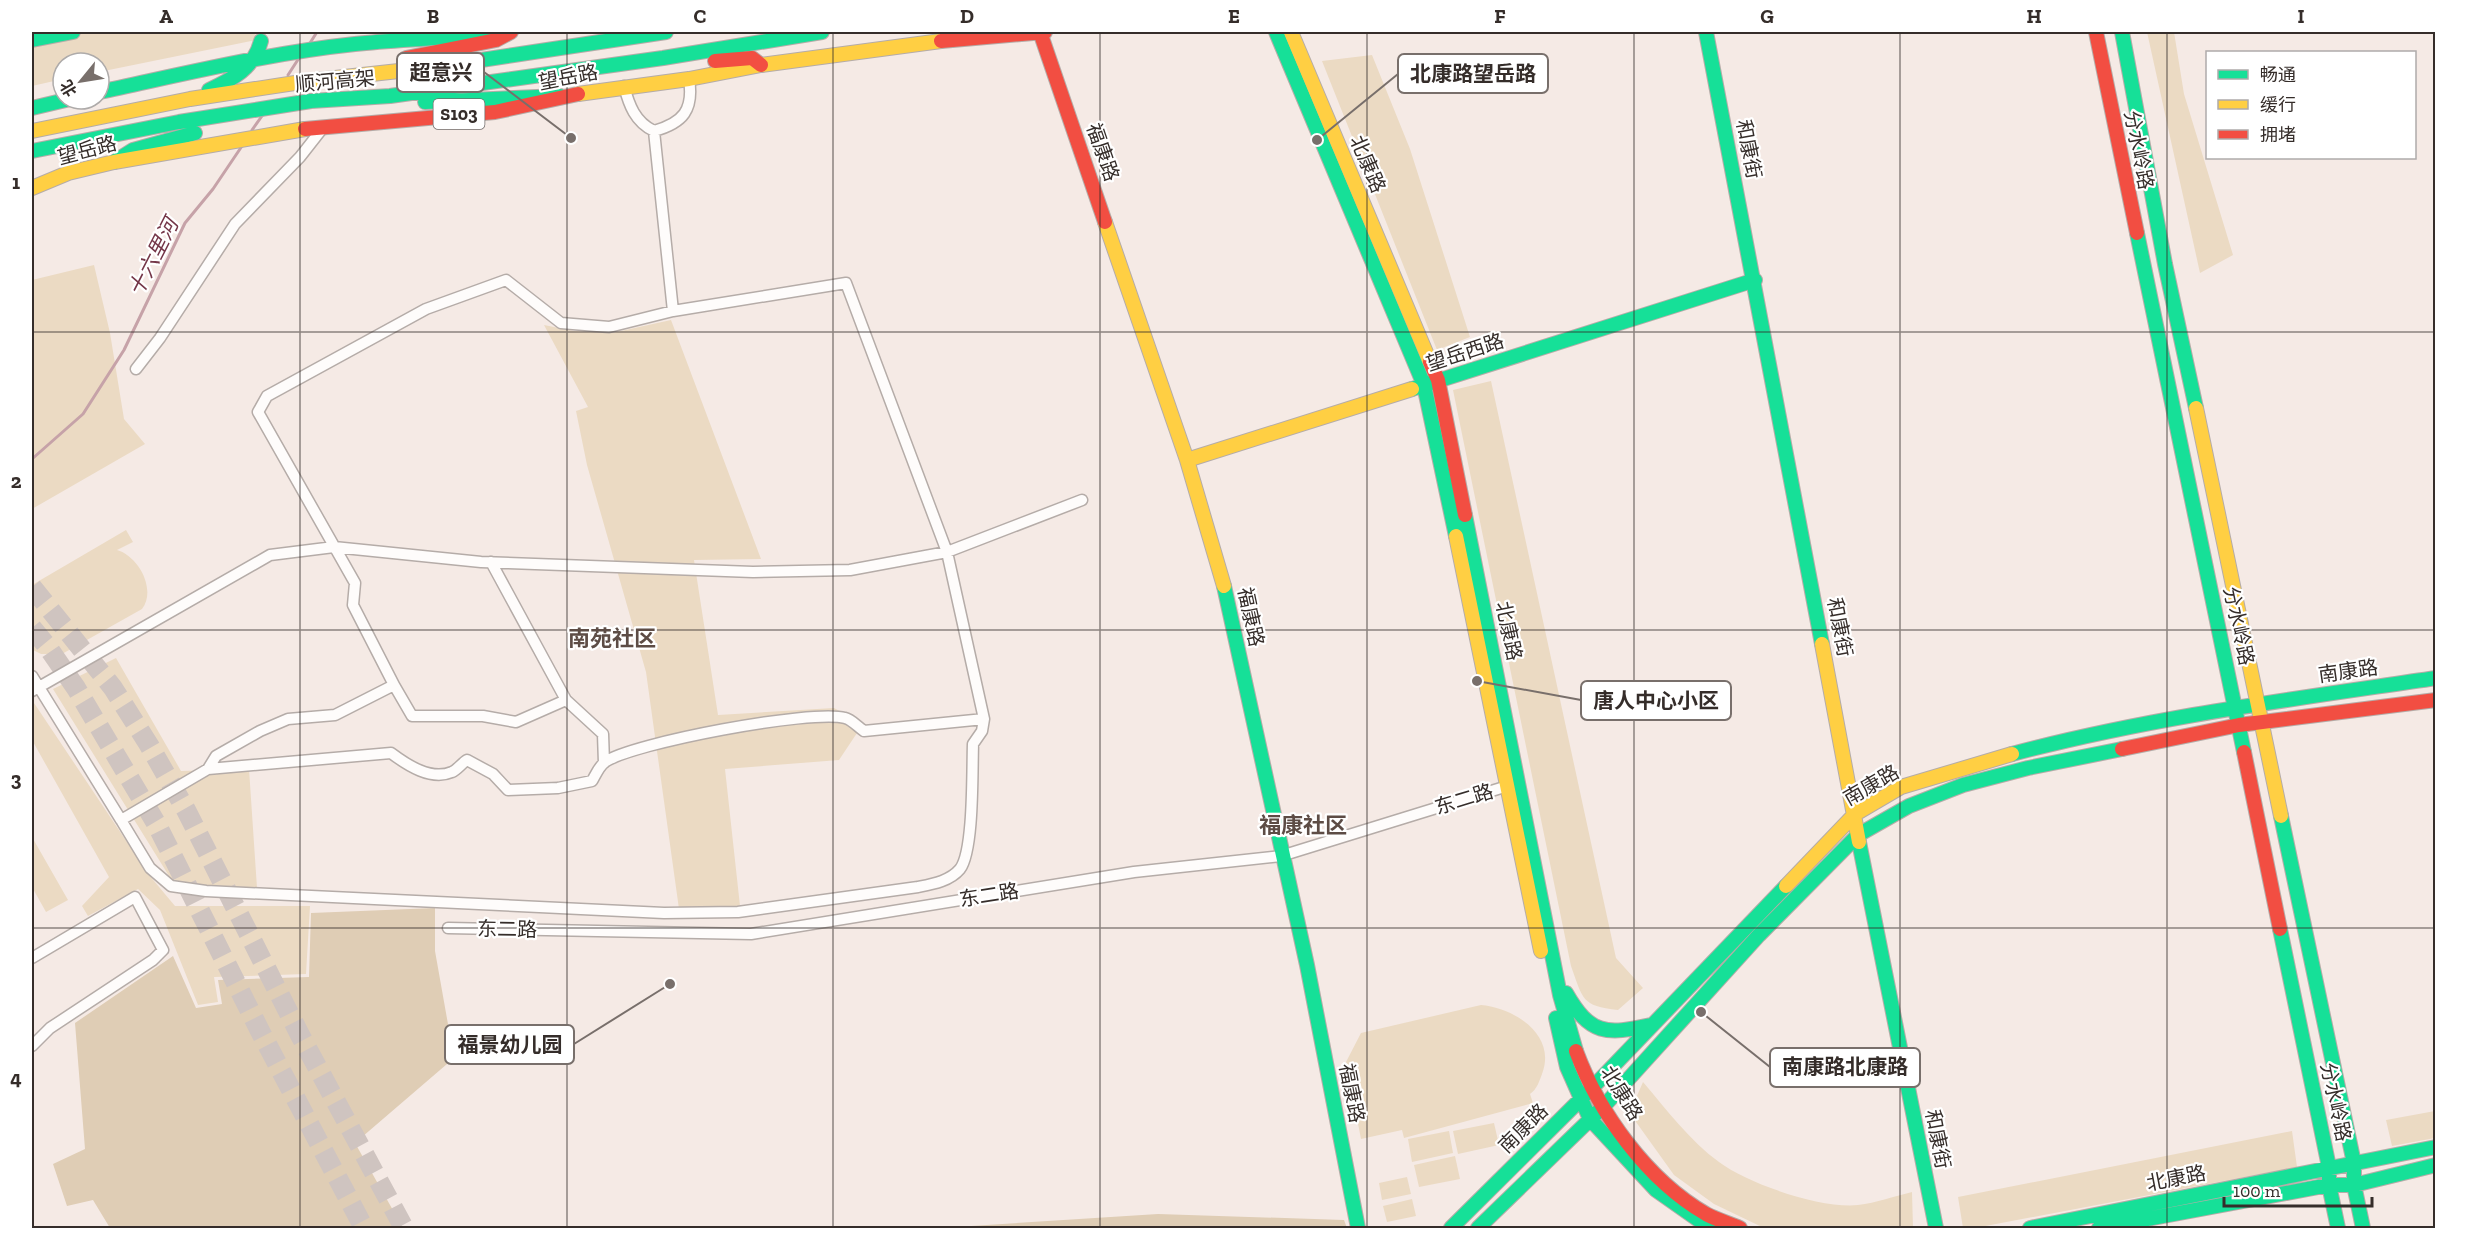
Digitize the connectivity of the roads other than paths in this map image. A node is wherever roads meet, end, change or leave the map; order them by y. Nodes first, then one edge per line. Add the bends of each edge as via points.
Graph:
1 (74, 32) edge
2 (492, 32) edge
3 (511, 32) edge
4 (666, 32) edge
5 (822, 32) edge
6 (1040, 32) edge
7 (1045, 32) edge
8 (1276, 32) edge
9 (1291, 32) edge
10 (1706, 32) edge
11 (2096, 32) edge
12 (2122, 32) edge
13 (260, 36) edge
14 (32, 40) edge
15 (290, 52) junction
16 (256, 58) junction
17 (663, 58) junction
18 (224, 65) junction
19 (761, 65) junction
20 (375, 73) junction
21 (689, 79) junction
22 (624, 86) junction
23 (111, 89) edge
24 (390, 96) junction
25 (560, 96) junction
26 (185, 100) junction
27 (51, 104) edge
28 (32, 108) edge
29 (227, 116) junction
30 (322, 129) junction
31 (32, 131) edge
32 (654, 131) junction
33 (117, 136) junction
34 (32, 151) edge
35 (32, 162) edge
36 (114, 162) junction
37 (32, 188) edge
38 (2165, 264) junction
39 (2142, 265) junction
40 (1755, 280) junction
41 (674, 311) junction
42 (136, 369) dead end
43 (1438, 380) junction
44 (1424, 385) junction
45 (1187, 460) junction
46 (1082, 500) dead end
47 (334, 548) junction
48 (947, 552) junction
49 (491, 562) junction
50 (32, 676) edge
51 (2436, 678) edge
52 (394, 685) junction
53 (36, 689) edge
54 (2436, 699) edge
55 (566, 700) junction
56 (2260, 704) junction
57 (2237, 707) junction
58 (984, 719) junction
59 (2262, 723) junction
60 (2239, 725) junction
61 (604, 763) junction
62 (208, 769) junction
63 (1515, 783) junction
64 (1855, 814) junction
65 (121, 820) junction
66 (1858, 835) junction
67 (1281, 856) junction
68 (448, 928) dead end
69 (32, 958) edge
70 (1556, 973) junction
71 (1651, 1025) junction
72 (32, 1046) edge
73 (1593, 1087) junction
74 (1580, 1099) junction
75 (1604, 1106) junction
76 (1590, 1119) junction
77 (2436, 1147) edge
78 (2354, 1163) junction
79 (2436, 1165) edge
80 (2329, 1167) junction
81 (2329, 1185) junction
82 (2354, 1185) junction
83 (1358, 1228) edge
84 (1451, 1228) edge
85 (1478, 1228) edge
86 (1710, 1228) edge
87 (1740, 1228) edge
88 (1936, 1228) edge
89 (2030, 1228) edge
90 (2099, 1228) edge
91 (2338, 1228) edge
92 (2363, 1228) edge

1 - 14 main road
2 - 15 main road
3 - 20 main road via 496,39 404,59
4 - 20 main road, 顺河高架
5 - 17 main road, 顺河高架
6 - 7 main road, 望岳路 / S103
6 - 19 main road, 望岳路 / S103
6 - 45 main road, 福康路
8 - 44 main road, 北康路
9 - 43 main road, 北康路
10 - 40 main road, 和康街
11 - 39 main road, 分水岭路
12 - 38 main road, 分水岭路
13 - 15 main road via 273,50
13 - 16 main road
13 - 18 main road
15 - 16 main road
16 - 18 main road
16 - 26 main road via 238,76
17 - 19 main road via 675,63 752,58
17 - 24 main road, 顺河高架
18 - 23 main road
19 - 21 main road, 望岳路 / S103
20 - 26 main road, 顺河高架
21 - 22 main road, 望岳路 / S103
21 - 32 street via 687,109 671,126
22 - 25 main road, 望岳路 / S103
22 - 32 street via 633,112
24 - 25 main road via 414,102
24 - 29 main road, 顺河高架 via 312,101
25 - 30 main road, 望岳路 / S103 via 495,112
26 - 31 main road, 顺河高架
27 - 28 main road
29 - 33 main road, 顺河高架
29 - 36 main road via 201,132 133,150
30 - 36 main road, 望岳路 / S103 via 292,130
30 - 42 street via 235,224
32 - 41 street
33 - 34 main road, 顺河高架
33 - 35 main road via 86,149
36 - 37 main road, 望岳路 / S103 via 68,173
38 - 39 main road
38 - 56 main road, 分水岭路
39 - 57 main road, 分水岭路
40 - 43 main road, 望岳西路
40 - 64 main road, 和康街
41 - 47 street via 609,327 561,323 506,280 426,309 267,396 258,412
41 - 48 street via 846,283
43 - 44 main road, 望岳西路
43 - 63 main road, 北康路
44 - 45 main road, 望岳西路
44 - 63 main road, 北康路
45 - 67 main road, 福康路 via 1222,577
46 - 48 street
47 - 49 street
47 - 52 street via 355,583 353,605
47 - 53 street via 270,555
48 - 49 street via 850,570 753,573
48 - 58 street
49 - 55 street
50 - 53 street
51 - 56 main road, 南康路
52 - 55 street via 412,716 483,716 516,722
52 - 62 street via 335,715 288,719 260,731 216,756
53 - 65 street
54 - 59 main road, 南康路
55 - 61 street via 603,734
56 - 57 main road, 南康路
56 - 59 main road, 分水岭路
57 - 60 main road, 分水岭路
57 - 64 main road, 南康路 via 2056,742 1957,768 1901,787
58 - 61 street via 864,731 846,718 798,717 633,750
58 - 65 street via 982,731 973,744 968,849 960,868 943,881 918,887 738,912 664,913 206,891 171,886 150,868
59 - 60 main road, 南康路
59 - 78 main road, 分水岭路
60 - 66 main road, 南康路 via 1963,785 1909,806
60 - 80 main road, 分水岭路
61 - 62 street via 592,781 558,788 507,790 493,774 466,760 452,772 425,773 391,753
62 - 65 street
63 - 67 street, 东二路
63 - 70 main road, 北康路
63 - 74 main road, 北康路 via 1557,1023 1567,1067
64 - 66 main road, 和康街
64 - 71 main road, 南康路
66 - 75 main road, 南康路 via 1759,935
66 - 88 main road, 和康街
67 - 68 street, 东二路 via 1134,872 751,934
67 - 83 main road, 福康路 via 1307,965
69 - 72 street via 135,897 163,950 50,1028
70 - 71 main road via 1576,1013 1589,1026 1620,1033
70 - 73 main road, 北康路 via 1569,1032
71 - 73 main road, 南康路
73 - 74 main road, 南康路
73 - 75 main road, 北康路
74 - 76 main road, 北康路
74 - 84 main road, 南康路
75 - 76 main road, 南康路
75 - 87 main road, 北康路 via 1645,1161 1673,1189 1705,1213
76 - 85 main road, 南康路
76 - 86 main road, 北康路 via 1656,1190
77 - 78 main road, 北康路
78 - 80 main road, 北康路
78 - 82 main road, 分水岭路
79 - 82 main road, 北康路
80 - 81 main road, 分水岭路
80 - 89 main road, 北康路
81 - 82 main road, 北康路
81 - 90 main road, 北康路
81 - 91 main road, 分水岭路
82 - 92 main road, 分水岭路

